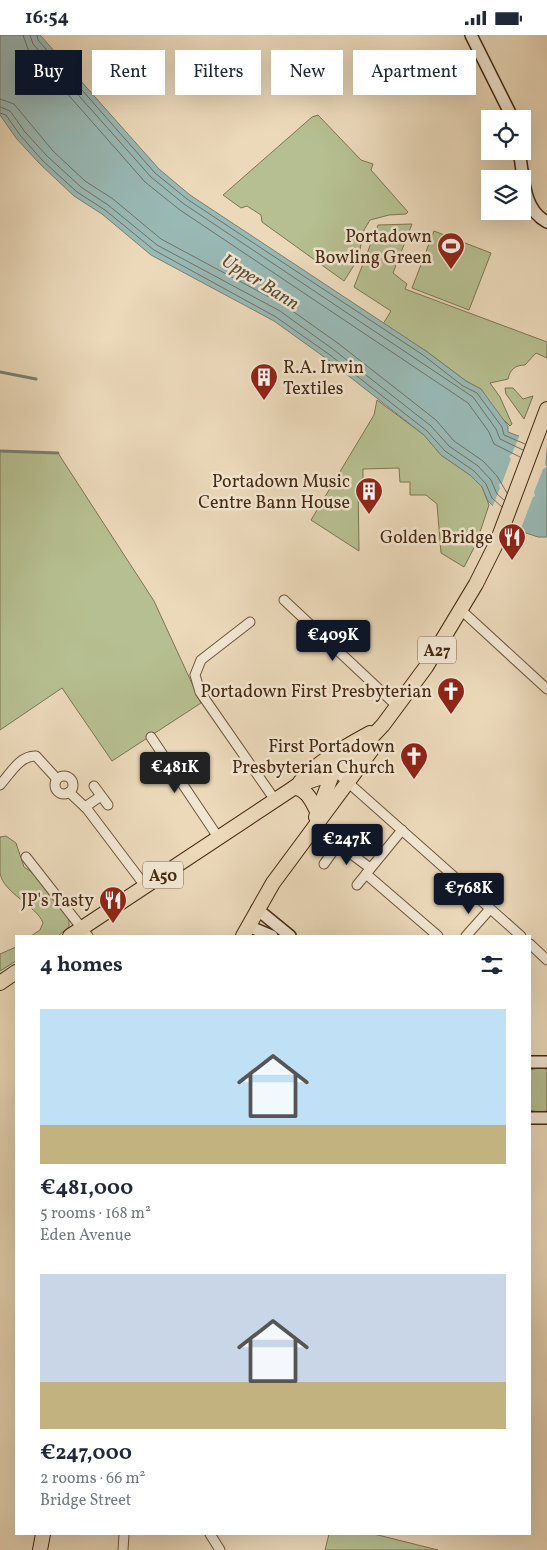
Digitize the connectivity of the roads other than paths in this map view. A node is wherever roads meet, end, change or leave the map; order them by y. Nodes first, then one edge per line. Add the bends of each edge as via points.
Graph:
1 (466, 35) edge
2 (473, 40) edge
3 (508, 110) edge
4 (521, 160) edge
5 (547, 222) edge
6 (542, 421) edge
7 (284, 600) dead end
8 (461, 609) junction
9 (250, 621) dead end
10 (547, 689) edge
11 (398, 707) junction
12 (383, 725) junction
13 (151, 737) dead end
14 (337, 752) junction
15 (334, 769) junction
16 (57, 779) junction
17 (347, 781) junction
18 (0, 785) edge
19 (94, 786) dead end
20 (296, 786) junction
21 (69, 792) junction
22 (101, 795) junction
23 (275, 800) junction
24 (108, 805) dead end
25 (85, 807) junction
26 (317, 811) junction
27 (313, 828) junction
28 (402, 830) junction
29 (346, 833) dead end
30 (218, 837) junction
31 (338, 845) junction
32 (26, 857) dead end
33 (324, 863) dead end
34 (368, 871) junction
35 (357, 885) dead end
36 (146, 887) junction
37 (257, 909) junction
38 (490, 909) junction
39 (246, 931) edge
40 (85, 932) edge
41 (267, 935) edge
42 (289, 935) edge
43 (437, 935) edge
44 (467, 935) edge
45 (520, 935) edge
46 (531, 945) edge
47 (547, 959) edge
48 (15, 973) edge
49 (0, 983) edge
50 (531, 1062) edge
51 (547, 1062) edge
52 (531, 1118) edge
53 (547, 1118) edge
54 (43, 1535) edge
55 (124, 1535) edge
56 (211, 1535) edge
57 (40, 1550) edge
58 (123, 1550) edge
59 (220, 1550) edge

1 - 2 street
2 - 3 street
4 - 5 street via 529,206
6 - 8 main road, A27 via 497,542
7 - 11 street
8 - 10 street
8 - 11 main road, A27
9 - 23 street via 201,660 195,675 200,692
11 - 12 main road, A27
12 - 14 main road, A27
12 - 15 main road, A27 via 353,757
12 - 17 main road, A27 via 375,745
13 - 30 street
14 - 15 main road, A27
14 - 20 main road, A50
15 - 17 street
15 - 20 main road, A50
15 - 26 main road, A27
16 - 18 street via 36,756 29,755
16 - 21 street via 54,784 58,792
16 - 21 street via 62,776 71,779 73,784
17 - 27 main road, A27
17 - 28 street
19 - 22 street
20 - 23 main road, A50
20 - 26 main road via 310,797
21 - 25 street
22 - 24 street
22 - 25 street
23 - 30 main road, A50
25 - 36 street
26 - 27 main road, A27
27 - 37 main road, A27 via 276,877
28 - 34 street
28 - 38 street
29 - 31 street
30 - 36 main road, A50
31 - 33 street
31 - 34 street
32 - 40 street
34 - 35 street
34 - 43 street
36 - 40 main road, A50
37 - 39 main road, A27
37 - 42 street
38 - 44 street
38 - 45 street
39 - 41 street
46 - 47 street
48 - 49 main road
50 - 51 street
52 - 53 street
54 - 57 main road
55 - 58 street
56 - 59 street

